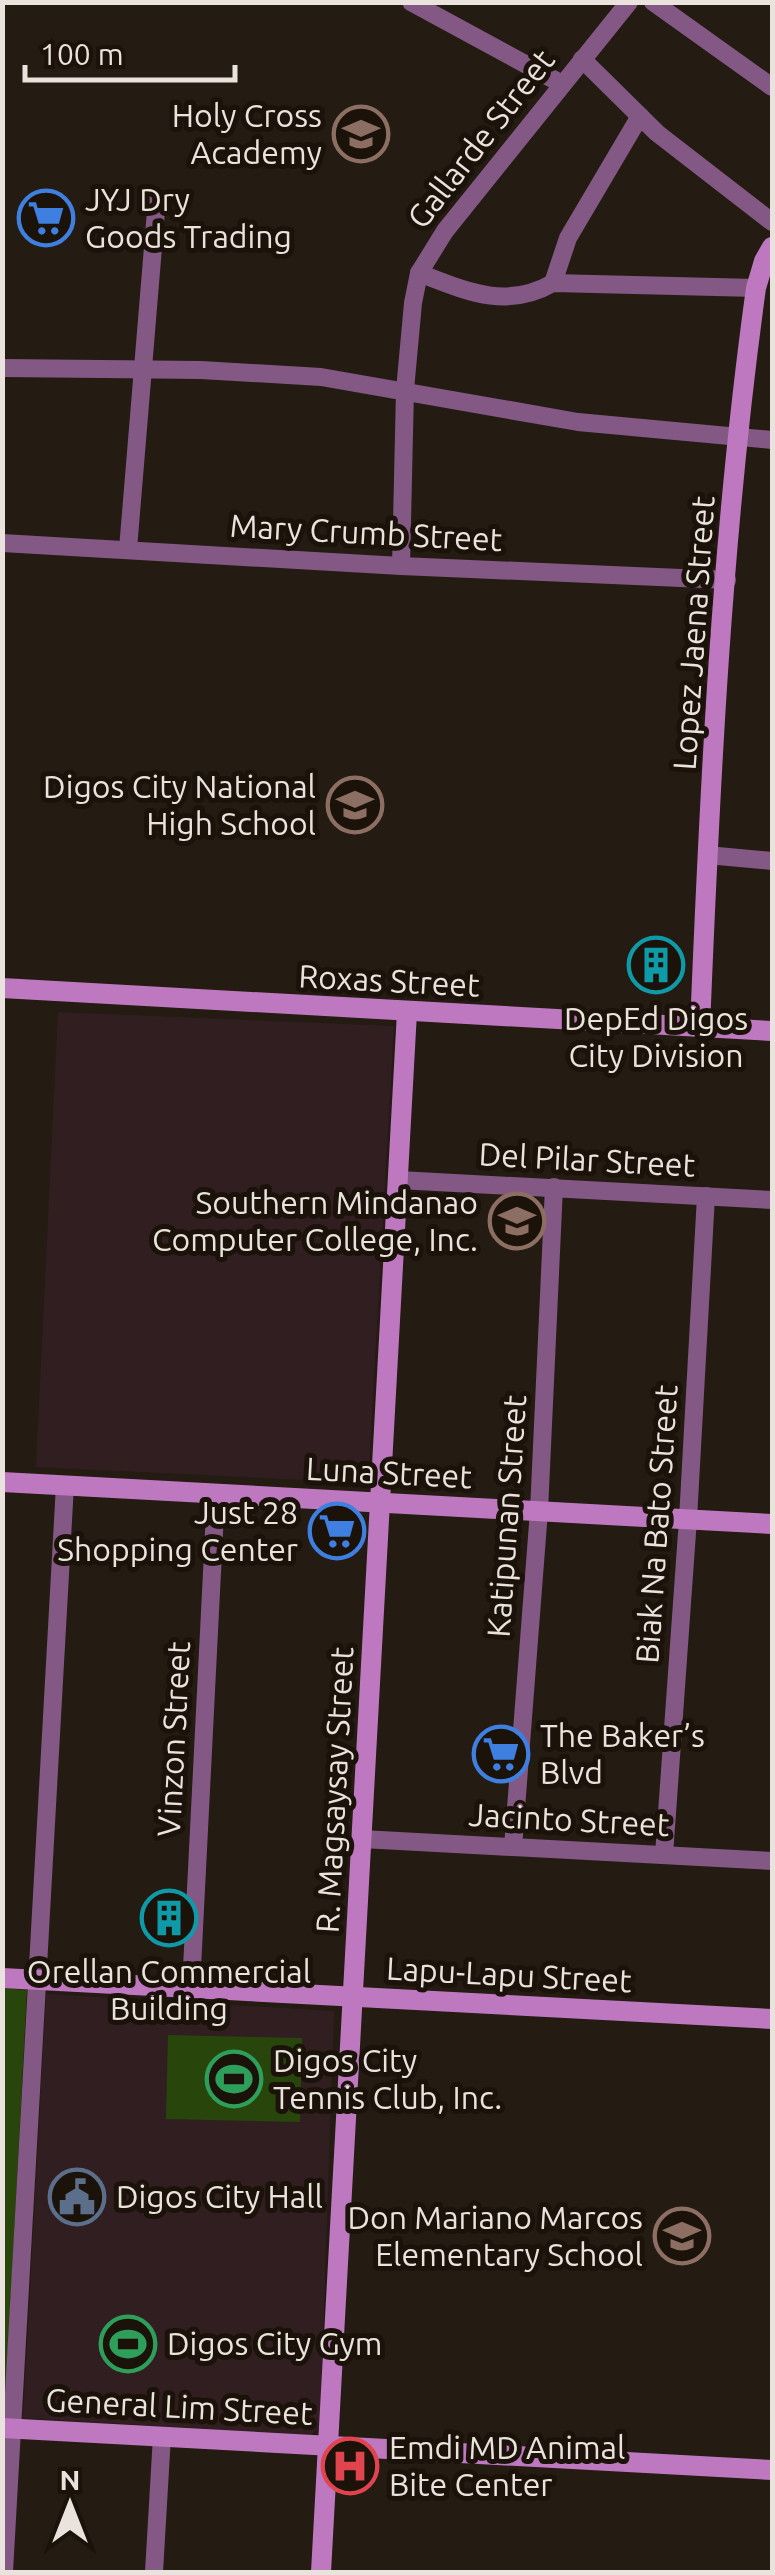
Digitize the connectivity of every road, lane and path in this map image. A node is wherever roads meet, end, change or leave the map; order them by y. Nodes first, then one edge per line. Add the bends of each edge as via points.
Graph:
1 (410, 2) edge
2 (629, 2) edge
3 (653, 2) edge
4 (582, 59) junction
5 (562, 84) junction
6 (772, 86) edge
7 (640, 116) junction
8 (157, 198) dead end
9 (772, 222) edge
10 (772, 247) edge
11 (420, 272) junction
12 (553, 283) junction
13 (756, 288) junction
14 (2, 368) edge
15 (144, 369) junction
16 (405, 390) junction
17 (740, 437) junction
18 (772, 440) edge
19 (2, 542) edge
20 (128, 549) junction
21 (400, 566) junction
22 (727, 580) junction
23 (707, 856) junction
24 (772, 861) edge
25 (2, 988) edge
26 (407, 1012) junction
27 (700, 1028) junction
28 (772, 1031) edge
29 (399, 1180) junction
30 (554, 1188) junction
31 (706, 1196) junction
32 (772, 1200) edge
33 (2, 1482) edge
34 (65, 1485) junction
35 (216, 1494) junction
36 (382, 1502) junction
37 (540, 1511) junction
38 (688, 1519) junction
39 (772, 1524) edge
40 (362, 1839) junction
41 (513, 1848) junction
42 (664, 1855) junction
43 (772, 1861) edge
44 (2, 1978) edge
45 (36, 1980) junction
46 (191, 1988) junction
47 (353, 1997) junction
48 (772, 2019) edge
49 (6, 2428) edge
50 (162, 2436) junction
51 (328, 2446) junction
52 (772, 2470) edge
53 (4, 2572) edge
54 (154, 2572) edge
55 (322, 2572) edge

1 - 5 street
2 - 4 street, Gallarde Street
3 - 6 street
4 - 5 street, Gallarde Street
4 - 7 street
5 - 11 street, Gallarde Street
7 - 9 street
7 - 12 street via 568,238
8 - 15 street
10 - 13 street, Lopez Jaena Street
11 - 12 street via 504,299
11 - 16 street, Gallarde Street
12 - 13 street
13 - 17 street, Lopez Jaena Street
14 - 15 street
15 - 16 street via 321,377
15 - 20 street
16 - 17 street via 578,422
16 - 21 street, Gallarde Street
17 - 18 street
17 - 22 street, Lopez Jaena Street
19 - 20 street, Mary Crumb Street
20 - 21 street, Mary Crumb Street
21 - 22 street, Mary Crumb Street
22 - 23 street, Lopez Jaena Street
23 - 24 street
23 - 27 street, Lopez Jaena Street
25 - 26 street, Roxas Street
26 - 27 street, Roxas Street
26 - 29 street, R. Magsaysay Street
27 - 28 street, Roxas Street
29 - 30 street, Del Pilar Street
29 - 36 street, R. Magsaysay Street
30 - 31 street, Del Pilar Street
30 - 37 street, Katipunan Street
31 - 32 street, Del Pilar Street
31 - 38 street, Biak Na Bato Street
33 - 34 street, Luna Street
34 - 35 street, Luna Street
34 - 45 street
35 - 36 street, Luna Street
35 - 46 street, Vinzon Street
36 - 37 street, Luna Street
36 - 40 street, R. Magsaysay Street
37 - 38 street, Luna Street
37 - 41 street, Katipunan Street
38 - 39 street, Luna Street
38 - 42 street, Biak Na Bato Street
40 - 41 street, Jacinto Street
40 - 47 street, R. Magsaysay Street
41 - 42 street, Jacinto Street
42 - 43 street, Jacinto Street
44 - 45 street, Lapu-Lapu Street
45 - 46 street, Lapu-Lapu Street
45 - 49 street
46 - 47 street, Lapu-Lapu Street
47 - 48 street, Lapu-Lapu Street
47 - 51 street, R. Magsaysay Street
49 - 50 street, General Lim Street
49 - 53 street
50 - 51 street, General Lim Street
50 - 54 street
51 - 52 street, General Lim Street
51 - 55 street, R. Magsaysay Street

